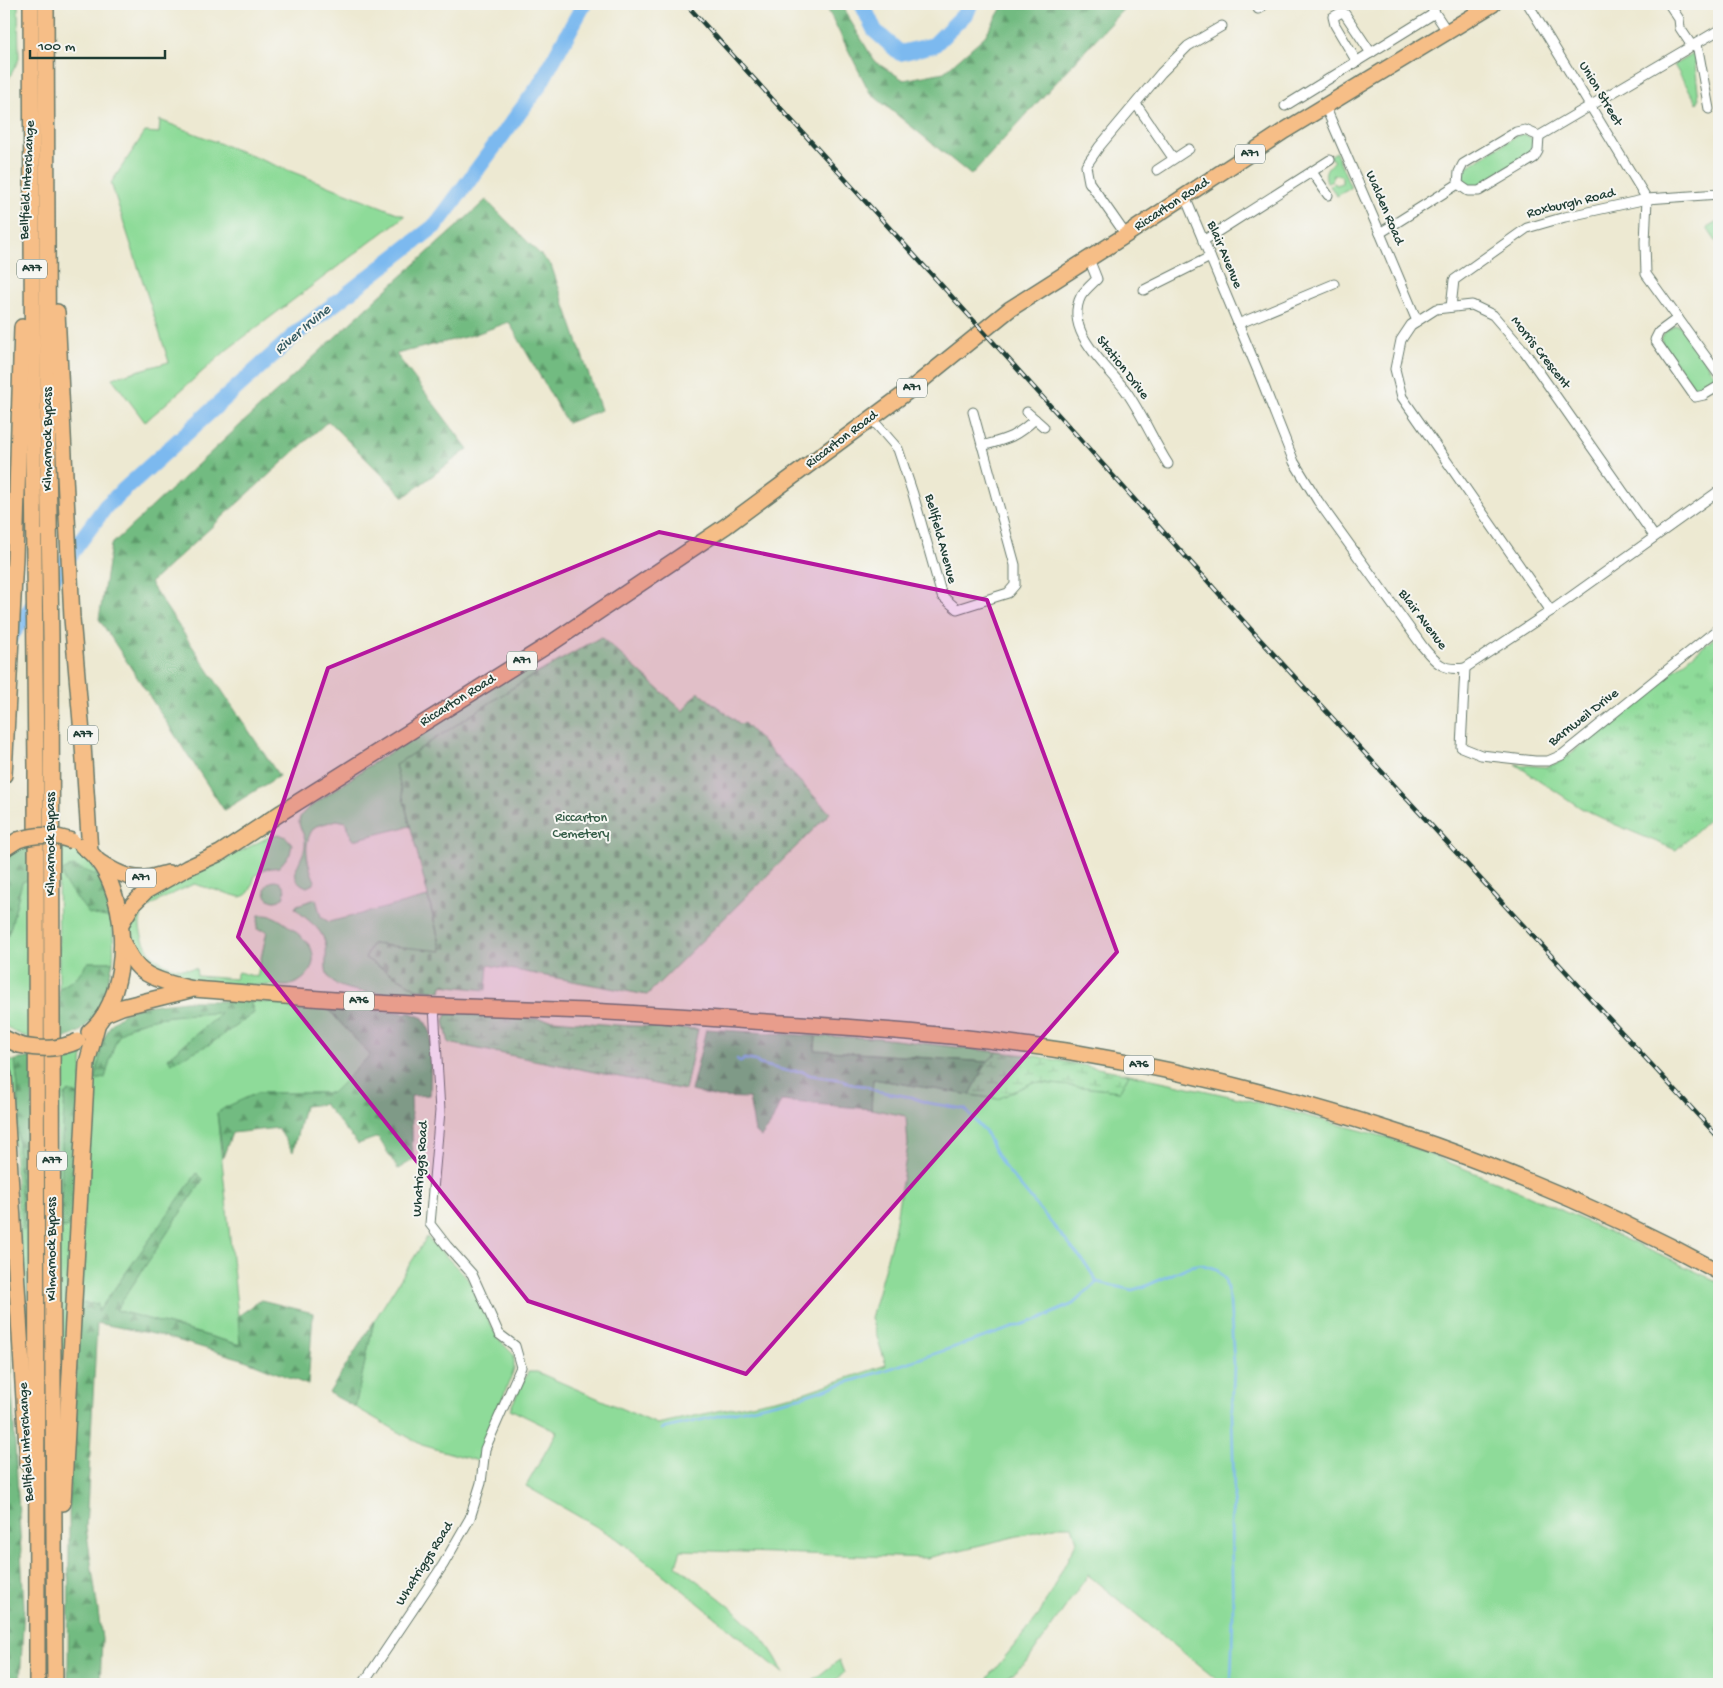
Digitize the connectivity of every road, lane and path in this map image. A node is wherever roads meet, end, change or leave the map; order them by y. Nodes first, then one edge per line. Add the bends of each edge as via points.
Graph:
1 (31, 4) edge
2 (46, 4) edge
3 (1429, 4) edge
4 (1493, 4) edge
5 (1528, 4) edge
6 (1669, 4) edge
7 (1435, 13) junction
8 (1222, 26) dead end
9 (1719, 30) edge
10 (1447, 31) junction
11 (1694, 45) junction
12 (1371, 52) junction
13 (1357, 62) junction
14 (39, 91) junction
15 (1136, 104) junction
16 (1591, 105) junction
17 (1285, 106) dead end
18 (1325, 106) junction
19 (1709, 109) dead end
20 (1539, 136) junction
21 (1189, 149) dead end
22 (1173, 158) junction
23 (1330, 160) dead end
24 (1157, 170) dead end
25 (1312, 172) junction
26 (1458, 184) junction
27 (1719, 194) edge
28 (1328, 195) dead end
29 (1185, 197) junction
30 (1647, 199) junction
31 (1380, 233) junction
32 (1126, 236) junction
33 (1203, 241) junction
34 (1210, 257) junction
35 (1089, 259) junction
36 (1334, 284) dead end
37 (1144, 290) dead end
38 (1451, 307) junction
39 (1678, 318) junction
40 (1416, 322) junction
41 (1238, 324) junction
42 (1719, 375) edge
43 (1719, 386) edge
44 (973, 412) dead end
45 (1027, 412) dead end
46 (871, 418) junction
47 (1036, 419) junction
48 (1044, 427) dead end
49 (982, 446) junction
50 (1168, 464) dead end
51 (1719, 490) edge
52 (1654, 536) junction
53 (1551, 610) junction
54 (1719, 628) edge
55 (1465, 668) junction
56 (4, 775) edge
57 (4, 849) edge
58 (94, 857) junction
59 (186, 868) junction
60 (121, 924) junction
61 (122, 941) junction
62 (194, 989) junction
63 (434, 1006) junction
64 (101, 1020) junction
65 (4, 1038) edge
66 (4, 1075) edge
67 (1719, 1272) edge
68 (37, 1630) junction
69 (55, 1640) junction
70 (37, 1684) edge
71 (55, 1684) edge
72 (363, 1684) edge

1 - 14 main road, Kilmarnock Bypass / A77
2 - 14 main road, Kilmarnock Bypass / A77
3 - 7 street
4 - 10 main road, Riccarton Road / A71
5 - 16 street, Union Street
6 - 11 street via 1679,19 1680,28
7 - 10 street
7 - 12 street
8 - 15 street via 1188,46
9 - 11 street
10 - 18 main road, Riccarton Road / A71
11 - 16 street
11 - 19 street
12 - 13 street
12 - 13 street via 1345,14 1342,12 1333,17
13 - 17 street
14 - 56 main road, Bellfield Interchange / A77 via 24,251 20,448
14 - 58 main road, A77 via 72,618
14 - 68 main road, Kilmarnock Bypass / A77 via 33,535
14 - 69 main road, Kilmarnock Bypass / A77 via 51,638
15 - 22 street
15 - 32 street via 1086,166 1088,182
16 - 20 street
16 - 30 street, Union Street
18 - 29 main road, Riccarton Road / A71
18 - 31 street, Walden Road
20 - 26 street via 1525,130 1516,132 1463,164
20 - 26 street via 1534,158 1479,191 1468,191
21 - 22 street
22 - 24 street
23 - 25 street
25 - 28 street
25 - 33 street
26 - 31 street
27 - 30 street, Roxburgh Road
29 - 32 main road, Riccarton Road / A71
29 - 33 street, Blair Avenue
30 - 38 street, Roxburgh Road via 1527,228 1454,280
30 - 39 street via 1646,274
31 - 40 street, Walden Road
32 - 35 main road, Riccarton Road / A71
33 - 34 street, Blair Avenue
34 - 37 street
34 - 41 street, Blair Avenue
35 - 46 main road, Riccarton Road / A71 via 1010,309
35 - 50 street, Station Drive via 1097,280 1082,296 1078,307 1084,340 1126,391
36 - 41 street
38 - 40 street, Morris Crescent via 1436,309
38 - 52 street, Morris Crescent via 1472,305 1493,315 1525,352
39 - 42 street
39 - 43 street via 1659,332 1655,340 1695,397
40 - 53 street, Morris Crescent via 1402,340 1395,368 1402,397
41 - 55 street, Blair Avenue via 1294,462 1318,501 1434,660 1454,670
44 - 49 street, Bellfield Avenue
45 - 47 street
46 - 49 street, Bellfield Avenue via 898,449 942,596 957,608 1008,593 1015,585 1016,565
46 - 59 main road, Riccarton Road / A71 via 726,526 553,642 220,853
47 - 48 street
47 - 49 street via 1021,432
51 - 52 street
52 - 53 street
53 - 55 street
54 - 55 street, Barnweil Drive via 1562,755 1548,762 1481,755 1461,747
57 - 58 main road, Riccarton Road, bridge via 18,840 46,835 72,841
58 - 59 main road, Riccarton Road / A71 via 122,874 145,879
58 - 60 main road, A76 via 114,892
59 - 60 main road, Riccarton Road / A71 via 146,891 133,904
60 - 61 main road, A76
61 - 62 main road, A76 via 140,970 168,983
61 - 64 main road, A76 via 119,974 111,1003
62 - 63 main road, A76
62 - 64 main road, A76 via 122,1007
63 - 67 main road, A76 via 600,1012 920,1033 998,1041 1133,1064 1295,1102 1462,1155 1588,1207
63 - 72 street, Whatriggs Road via 440,1111 430,1224 472,1274 499,1334 515,1346 521,1367 485,1449 481,1483 470,1518 443,1565
64 - 65 main road, A76, bridge via 78,1041 66,1047 46,1049 19,1045
64 - 69 main road, A77 via 87,1063
66 - 68 main road, Bellfield Interchange / A77
68 - 70 main road, Kilmarnock Bypass / A77
69 - 71 main road, Kilmarnock Bypass / A77

